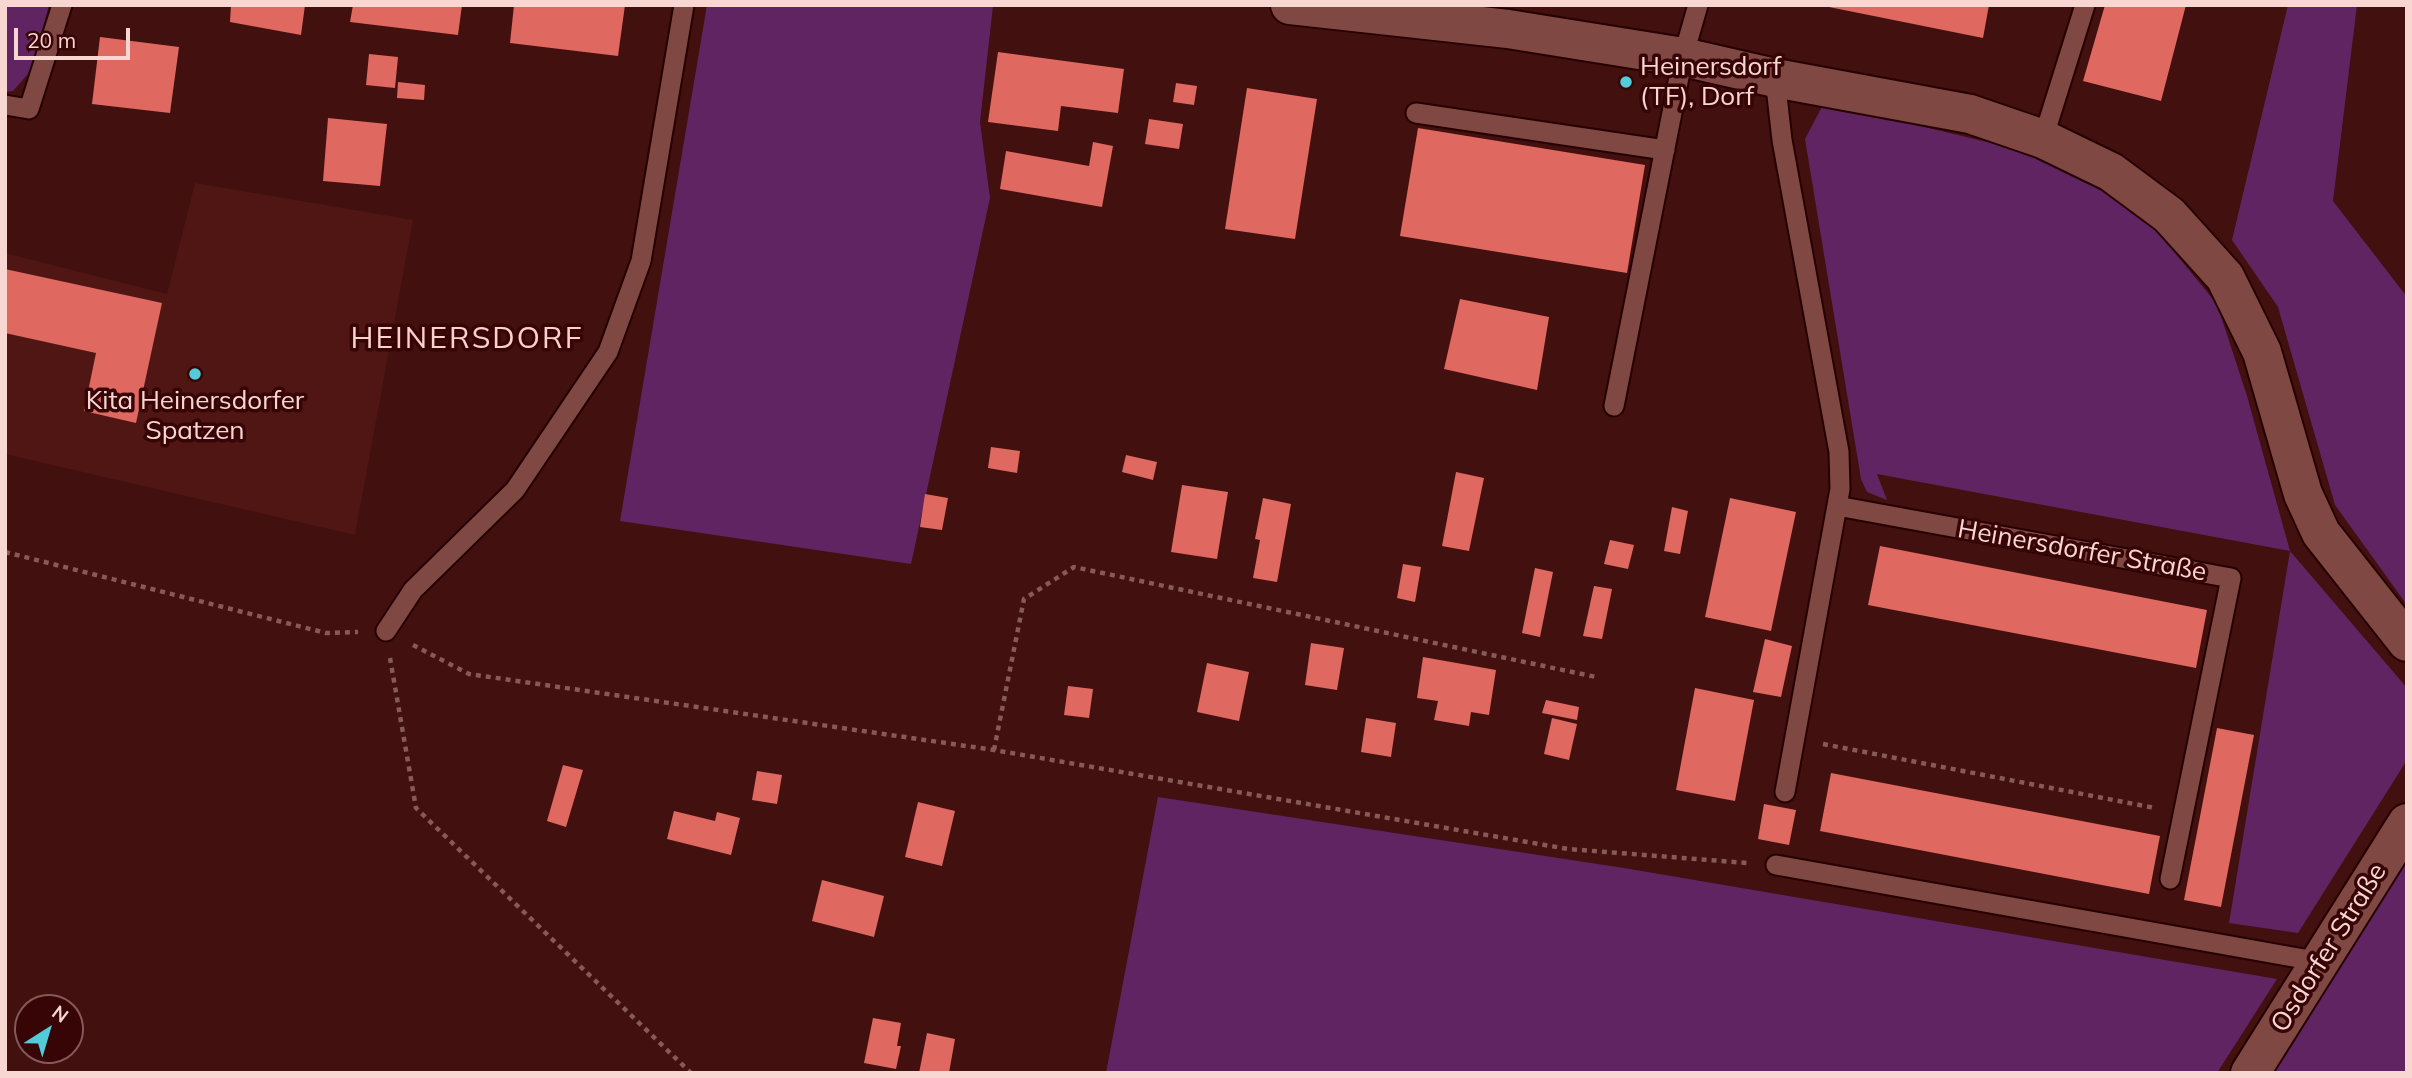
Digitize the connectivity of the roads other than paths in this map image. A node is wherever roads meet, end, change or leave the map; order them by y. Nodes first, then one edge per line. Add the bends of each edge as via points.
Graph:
1 (62, 5) edge
2 (684, 5) edge
3 (1290, 5) edge
4 (1698, 5) edge
5 (2085, 5) edge
6 (1509, 17) edge
7 (1683, 57) junction
8 (1775, 78) junction
9 (5, 105) edge
10 (1416, 113) dead end
11 (2043, 139) junction
12 (1665, 150) junction
13 (1614, 406) dead end
14 (1838, 506) junction
15 (386, 631) road end
16 (2407, 642) edge
17 (1785, 792) dead end
18 (2407, 823) edge
19 (1776, 865) road end
20 (2170, 880) dead end
21 (2321, 962) junction
22 (2250, 1073) edge

1 - 9 lane via 29,109
2 - 15 lane via 641,261 608,352 515,490 414,590
3 - 6 street
4 - 7 lane
5 - 11 lane
6 - 7 street
7 - 8 street
7 - 12 lane
8 - 11 street via 1970,114
8 - 14 lane via 1782,140 1839,452
10 - 12 lane
11 - 16 street via 2111,172 2169,215 2224,277 2262,352 2303,494 2321,533
12 - 13 lane
14 - 17 lane
14 - 20 lane, Heinersdorfer Straße via 2231,578
18 - 21 street, Osdorfer Straße
19 - 21 lane
21 - 22 street, Osdorfer Straße

